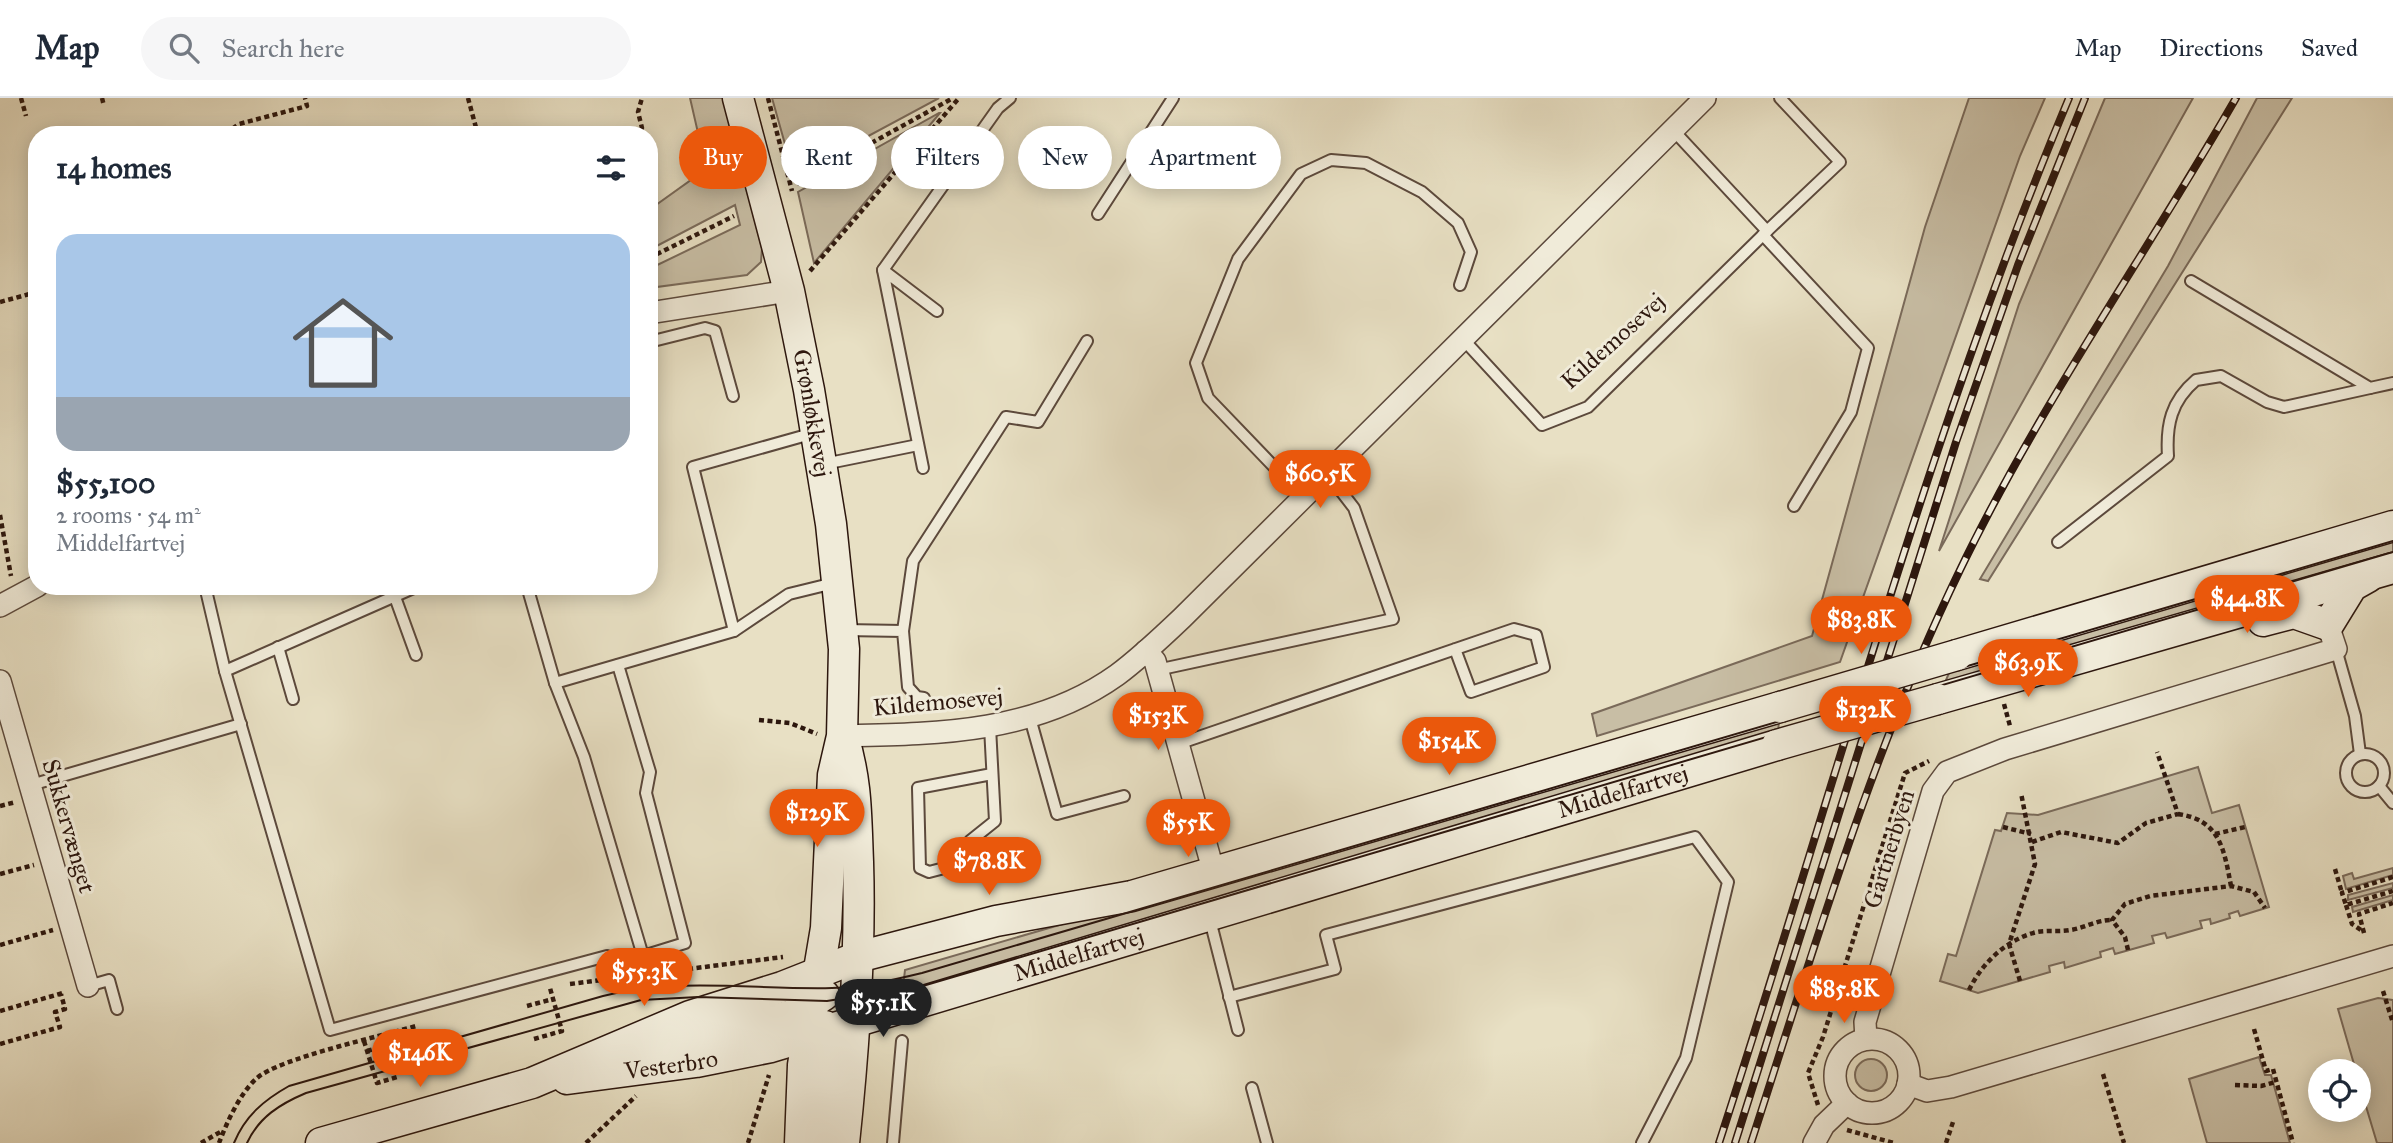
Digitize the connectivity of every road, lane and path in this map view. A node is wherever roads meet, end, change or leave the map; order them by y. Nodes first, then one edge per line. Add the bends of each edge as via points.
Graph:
1 (21, 98) edge
2 (102, 98) edge
3 (305, 98) edge
4 (468, 98) edge
5 (642, 98) edge
6 (738, 98) edge
7 (768, 98) edge
8 (953, 98) edge
9 (959, 98) edge
10 (1010, 98) edge
11 (1173, 98) edge
12 (1705, 98) edge
13 (1780, 98) edge
14 (104, 107) dead end
15 (26, 116) dead end
16 (236, 126) edge
17 (476, 126) edge
18 (642, 126) edge
19 (1673, 130) junction
20 (877, 140) edge
21 (795, 204) dead end
22 (1098, 214) dead end
23 (734, 216) dead end
24 (1765, 233) junction
25 (658, 254) edge
26 (808, 257) dead end
27 (811, 270) junction
28 (883, 270) junction
29 (2191, 281) dead end
30 (1460, 285) dead end
31 (789, 291) junction
32 (28, 294) edge
33 (0, 302) edge
34 (937, 311) dead end
35 (658, 312) edge
36 (1462, 338) junction
37 (658, 340) edge
38 (1087, 341) dead end
39 (2393, 383) edge
40 (2370, 388) junction
41 (733, 396) dead end
42 (816, 433) junction
43 (918, 445) junction
44 (822, 464) junction
45 (923, 468) dead end
46 (1327, 472) junction
47 (1303, 497) junction
48 (1794, 506) dead end
49 (0, 515) edge
50 (2393, 526) edge
51 (2058, 542) dead end
52 (2385, 570) edge
53 (837, 582) junction
54 (28, 591) edge
55 (207, 595) edge
56 (399, 595) edge
57 (530, 595) edge
58 (395, 597) junction
59 (7, 602) edge
60 (842, 630) junction
61 (734, 631) junction
62 (903, 631) junction
63 (2332, 637) junction
64 (278, 647) junction
65 (1455, 649) junction
66 (2104, 650) junction
67 (1146, 652) junction
68 (416, 654) dead end
69 (618, 665) junction
70 (1157, 670) junction
71 (225, 671) junction
72 (0, 681) edge
73 (555, 682) junction
74 (923, 698) dead end
75 (293, 699) dead end
76 (1030, 718) junction
77 (759, 720) dead end
78 (241, 724) junction
79 (990, 727) junction
80 (842, 736) junction
81 (1178, 744) junction
82 (2157, 752) dead end
83 (2360, 754) junction
84 (1937, 759) dead end
85 (992, 774) junction
86 (31, 785) junction
87 (2379, 786) junction
88 (2021, 793) dead end
89 (1124, 796) dead end
90 (2393, 803) edge
91 (2178, 814) junction
92 (2003, 827) dead end
93 (2245, 827) dead end
94 (2031, 834) junction
95 (2215, 834) junction
96 (2032, 842) junction
97 (51, 859) junction
98 (2334, 869) dead end
99 (1214, 873) junction
100 (0, 874) edge
101 (2393, 877) edge
102 (2231, 886) junction
103 (2393, 891) edge
104 (2343, 893) junction
105 (2393, 904) edge
106 (2346, 905) junction
107 (2265, 908) dead end
108 (1208, 914) junction
109 (2112, 920) junction
110 (71, 924) junction
111 (2009, 944) junction
112 (0, 945) edge
113 (2128, 950) dead end
114 (607, 956) dead end
115 (2393, 956) edge
116 (2020, 981) dead end
117 (88, 986) junction
118 (836, 987) junction
119 (550, 988) junction
120 (1969, 990) dead end
121 (2383, 991) dead end
122 (537, 992) dead end
123 (61, 994) junction
124 (1229, 997) junction
125 (553, 999) junction
126 (527, 1006) dead end
127 (117, 1009) dead end
128 (0, 1012) edge
129 (2393, 1023) edge
130 (418, 1026) dead end
131 (1238, 1030) dead end
132 (2254, 1030) dead end
133 (534, 1039) dead end
134 (1866, 1040) junction
135 (365, 1041) junction
136 (902, 1041) dead end
137 (0, 1044) edge
138 (390, 1044) dead end
139 (368, 1051) junction
140 (669, 1066) junction
141 (2103, 1074) dead end
142 (769, 1075) dead end
143 (397, 1077) dead end
144 (2276, 1082) junction
145 (532, 1083) junction
146 (1908, 1084) junction
147 (2235, 1085) dead end
148 (1252, 1088) dead end
149 (1847, 1103) junction
150 (1954, 1119) dead end
151 (1828, 1121) junction
152 (225, 1128) junction
153 (201, 1143) edge
154 (219, 1143) edge
155 (321, 1143) edge
156 (586, 1143) edge
157 (748, 1143) edge
158 (800, 1143) edge
159 (820, 1143) edge
160 (844, 1143) edge
161 (893, 1143) edge
162 (1267, 1143) edge
163 (1642, 1143) edge
164 (1814, 1143) edge
165 (1894, 1143) edge
166 (1946, 1143) edge
167 (2124, 1143) edge
168 (2293, 1143) edge

1 - 15 path
2 - 14 path
3 - 16 path via 307,106
4 - 17 path
5 - 18 path via 638,112
6 - 31 street, Grønløkkevej
7 - 21 path
8 - 20 path
9 - 27 path
10 - 28 lane via 998,108
11 - 22 lane
12 - 19 street, Kildemosevej
13 - 24 lane, Kildemosevej via 1840,162
19 - 24 lane
19 - 36 street, Kildemosevej
23 - 25 path
24 - 36 lane, Kildemosevej via 1588,407 1542,425
24 - 48 lane via 1868,348 1851,412
26 - 27 path
27 - 31 path
28 - 34 lane
28 - 43 lane
29 - 40 lane
30 - 47 lane via 1471,252 1458,223 1422,192 1366,163 1331,160 1301,174 1285,195 1238,259 1196,363 1208,398
31 - 35 street
31 - 42 street, Grønløkkevej
32 - 33 path
36 - 46 street, Kildemosevej
37 - 41 lane via 705,328 715,331
38 - 62 lane via 1038,422 1006,417 913,561
39 - 40 lane
40 - 51 lane via 2284,407 2221,376 2196,380 2172,410 2166,431 2168,456
42 - 44 street, Grønløkkevej
42 - 61 lane via 693,467
43 - 44 lane
43 - 45 lane
44 - 53 street, Grønløkkevej
46 - 47 street, Kildemosevej
46 - 70 lane via 1354,508 1394,619
47 - 67 street, Kildemosevej
49 - 59 path
50 - 99 street, Middelfartvej, bridge
52 - 63 street via 2352,586
52 - 66 street, Middelfartvej
53 - 60 street, Grønløkkevej
53 - 61 lane via 789,594
54 - 59 street
55 - 71 lane
56 - 58 lane
57 - 73 lane
58 - 64 lane
58 - 68 lane
60 - 62 lane
60 - 80 street, Grønløkkevej
61 - 69 lane
62 - 74 lane via 908,687
63 - 66 street via 2294,613
63 - 83 lane via 2356,716
63 - 134 street, Gartnerbyen via 1947,772 1933,790 1865,1022
64 - 71 lane
64 - 75 lane
65 - 65 lane via 1514,629 1536,635 1544,667 1471,692
65 - 81 lane
66 - 108 street, Middelfartvej, bridge
67 - 70 street
67 - 76 street, Kildemosevej via 1078,698
69 - 73 lane
69 - 73 lane via 650,772 646,793 685,943 643,956 584,757
70 - 81 street
71 - 78 lane
72 - 86 street, Sukkervænget
76 - 79 street, Kildemosevej
76 - 89 lane via 1057,814
77 - 80 path
78 - 86 lane
78 - 114 lane via 330,1030
79 - 80 street, Kildemosevej
79 - 85 lane
80 - 118 street, Grønløkkevej via 834,775 826,928
81 - 99 street
82 - 91 path
83 - 87 lane via 2373,755 2382,764 2384,777
83 - 87 lane via 2347,767 2350,785 2366,792
84 - 151 path via 1905,773 1808,1073 1819,1111
85 - 85 lane via 995,821 970,841 952,866 929,872 920,868 918,788
86 - 97 street, Sukkervænget
87 - 90 lane
88 - 94 path
91 - 95 path via 2197,817
91 - 96 path via 2146,823 2118,843 2074,832 2050,834
92 - 94 path
93 - 95 path
94 - 96 path
95 - 102 path
96 - 111 path via 2035,864 2031,884
97 - 100 path
97 - 110 street, Sukkervænget
98 - 104 path
99 - 118 street, Middelfartvej via 1132,896 996,921
101 - 104 path
102 - 107 path via 2254,891
102 - 109 path via 2150,896 2125,904
103 - 106 path
104 - 106 path
105 - 106 path via 2359,914 2364,933 2352,924
108 - 118 street, Middelfartvej via 896,1009
108 - 124 lane
109 - 111 path via 2038,932
109 - 113 path
110 - 112 path
110 - 117 street, Sukkervænget
111 - 116 path
111 - 120 path via 1979,970
115 - 146 street via 1951,1087 1927,1091
117 - 123 path
117 - 127 lane via 108,980
118 - 119 path via 778,955
118 - 140 street, Vesterbro via 771,1047
118 - 145 street via 773,1021
118 - 145 street, Vesterbro via 776,989 690,1016
118 - 158 street, Grønløkkevej via 803,1065
118 - 159 street
118 - 160 street, Grønløkkevej
119 - 122 path
119 - 125 path
121 - 129 path
123 - 128 path
123 - 137 path via 65,1009 55,1012 60,1027
124 - 131 lane
124 - 163 lane via 1335,969 1326,935 1695,837 1728,882 1686,1058
125 - 126 path
125 - 133 path via 562,1031
130 - 135 path
132 - 144 path via 2266,1071 2273,1069
134 - 146 street via 1879,1039 1901,1053 1908,1064
134 - 149 street via 1854,1044 1837,1063 1837,1088
135 - 139 path
135 - 152 path via 280,1065 259,1076
136 - 161 lane
138 - 139 path
139 - 143 path via 377,1083
140 - 145 street, Vesterbro
140 - 156 path
141 - 167 path
142 - 157 path
144 - 147 path
144 - 168 path
145 - 155 street, Vesterbro
146 - 149 street via 1900,1101 1878,1113 1865,1113
148 - 162 lane
149 - 151 street
150 - 166 path
151 - 164 street
151 - 165 path
152 - 153 path
152 - 154 path

